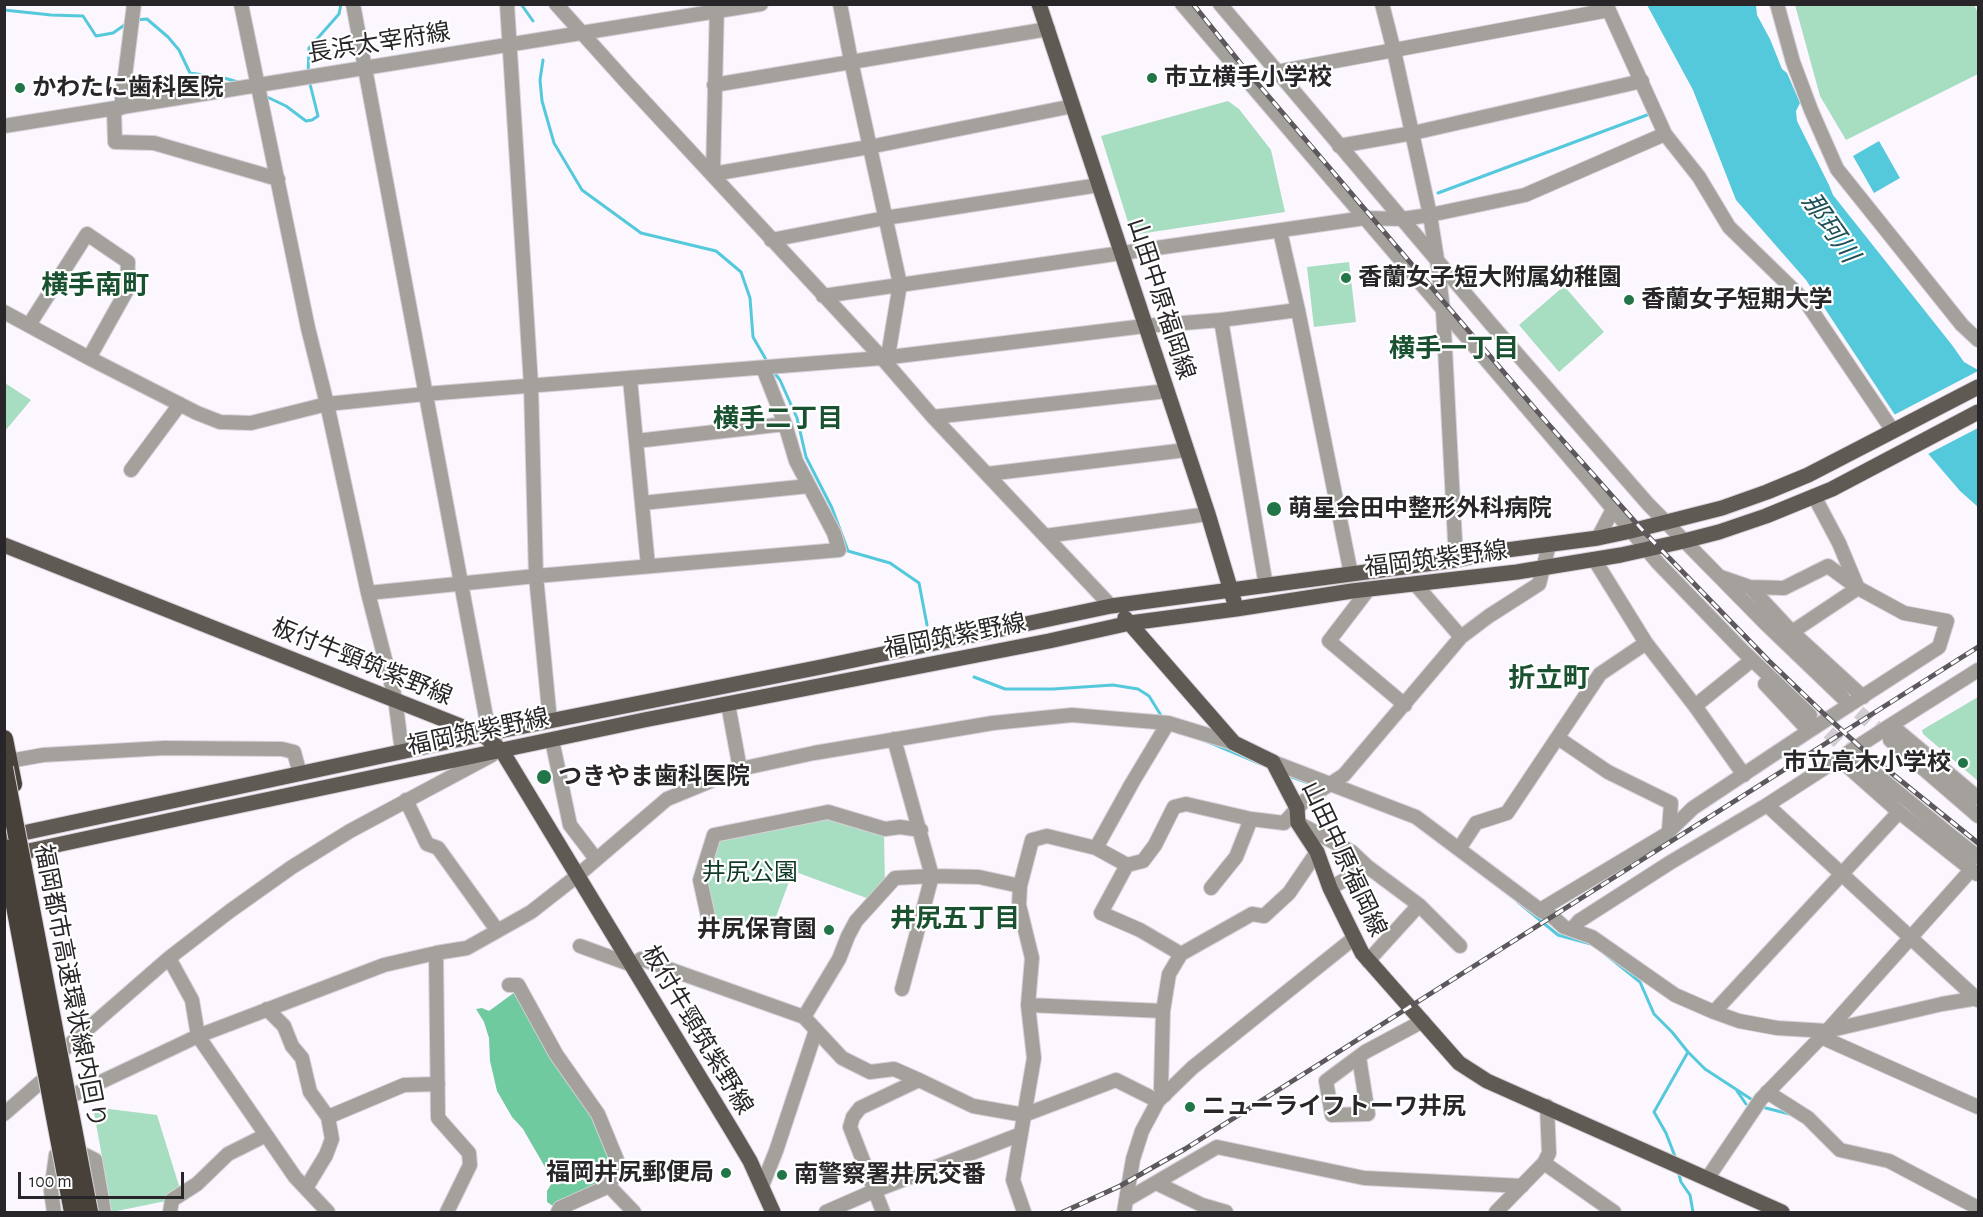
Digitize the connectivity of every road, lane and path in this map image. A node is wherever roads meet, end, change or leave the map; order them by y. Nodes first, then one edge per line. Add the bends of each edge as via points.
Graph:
1 (134, 4) edge
2 (240, 4) edge
3 (353, 4) edge
4 (507, 4) edge
5 (556, 4) edge
6 (761, 4) edge
7 (840, 4) edge
8 (1039, 4) edge
9 (1182, 4) edge
10 (1382, 4) edge
11 (1777, 4) edge
12 (1225, 7) edge
13 (717, 8) edge
14 (1608, 8) edge
15 (1048, 29) junction
16 (581, 33) junction
17 (510, 45) junction
18 (1394, 51) junction
19 (851, 61) junction
20 (364, 68) junction
21 (1276, 72) junction
22 (1642, 81) junction
23 (714, 85) junction
24 (258, 86) junction
25 (1073, 106) junction
26 (118, 108) junction
27 (4, 126) edge
28 (1413, 134) junction
29 (1665, 135) junction
30 (1339, 146) junction
31 (869, 147) junction
32 (713, 174) junction
33 (278, 179) junction
34 (1099, 185) junction
35 (1430, 214) junction
36 (885, 218) junction
37 (1365, 218) junction
38 (1402, 219) junction
39 (1280, 231) junction
40 (771, 240) junction
41 (1123, 254) junction
42 (1437, 259) junction
43 (900, 284) junction
44 (823, 296) junction
45 (1298, 310) junction
46 (1443, 310) junction
47 (4, 312) edge
48 (1221, 320) junction
49 (29, 325) junction
50 (1144, 326) junction
51 (1978, 340) edge
52 (89, 358) junction
53 (882, 358) junction
54 (770, 368) junction
55 (630, 379) junction
56 (531, 385) junction
57 (1978, 387) edge
58 (1167, 391) junction
59 (425, 394) junction
60 (180, 404) junction
61 (327, 404) junction
62 (1978, 412) edge
63 (933, 417) junction
64 (785, 424) junction
65 (1894, 431) junction
66 (636, 441) junction
67 (1186, 450) junction
68 (131, 470) dead end
69 (987, 474) junction
70 (809, 486) junction
71 (1814, 496) junction
72 (642, 503) junction
73 (1613, 508) junction
74 (1208, 513) junction
75 (1665, 522) junction
76 (1631, 531) junction
77 (1045, 536) junction
78 (1598, 538) junction
79 (1684, 541) junction
80 (4, 545) edge
81 (1549, 545) junction
82 (1646, 549) junction
83 (1594, 559) junction
84 (1456, 560) junction
85 (648, 566) junction
86 (1544, 568) junction
87 (1351, 574) junction
88 (1717, 575) junction
89 (536, 576) junction
90 (462, 584) junction
91 (1416, 585) junction
92 (1266, 586) junction
93 (1750, 588) junction
94 (1858, 588) junction
95 (1368, 590) junction
96 (1232, 591) junction
97 (368, 592) junction
98 (1695, 602) junction
99 (1111, 606) junction
100 (1236, 609) junction
101 (1130, 623) junction
102 (1792, 632) junction
103 (1461, 637) junction
104 (1646, 643) junction
105 (1747, 664) junction
106 (1978, 670) edge
107 (1863, 697) junction
108 (395, 698) junction
109 (1843, 698) tunnel mouth
110 (728, 704) junction
111 (1405, 705) junction
112 (1695, 706) junction
113 (1810, 715) tunnel mouth
114 (550, 721) junction
115 (1171, 724) junction
116 (1891, 725) junction
117 (1809, 731) junction
118 (486, 734) junction
119 (1558, 738) junction
120 (4, 739) edge
121 (894, 739) junction
122 (552, 740) junction
123 (1890, 740) tunnel mouth
124 (1234, 743) junction
125 (502, 751) junction
126 (402, 753) junction
127 (1838, 758) junction
128 (1857, 759) tunnel mouth
129 (6, 764) edge
130 (1276, 768) junction
131 (740, 769) junction
132 (300, 774) junction
133 (1744, 775) junction
134 (1330, 785) junction
135 (1978, 798) edge
136 (406, 800) junction
137 (1767, 805) junction
138 (1300, 810) junction
139 (1899, 812) junction
140 (1978, 816) edge
141 (1251, 819) junction
142 (921, 830) junction
143 (1669, 830) junction
144 (23, 833) junction
145 (4, 842) edge
146 (4, 848) edge
147 (1096, 848) junction
148 (1459, 849) junction
149 (24, 852) junction
150 (1317, 852) junction
151 (1978, 857) edge
152 (4, 859) edge
153 (596, 859) junction
154 (1127, 865) junction
155 (1368, 867) junction
156 (1975, 873) edge
157 (4, 874) edge
158 (1842, 875) junction
159 (577, 876) junction
160 (932, 876) junction
161 (1020, 886) junction
162 (1211, 888) dead end
163 (1330, 888) junction
164 (1419, 905) junction
165 (1540, 910) junction
166 (709, 921) dead end
167 (1572, 929) junction
168 (497, 930) junction
169 (1911, 936) junction
170 (1354, 938) junction
171 (580, 946) dead end
172 (1460, 946) dead end
173 (436, 953) junction
174 (1181, 954) junction
175 (169, 958) junction
176 (1368, 961) junction
177 (632, 965) junction
178 (509, 985) dead end
179 (902, 989) dead end
180 (1978, 999) edge
181 (1028, 1005) junction
182 (267, 1010) junction
183 (1163, 1011) junction
184 (1714, 1012) junction
185 (804, 1017) junction
186 (1423, 1021) junction
187 (816, 1030) junction
188 (1824, 1034) junction
189 (198, 1036) junction
190 (60, 1053) junction
191 (1359, 1057) junction
192 (43, 1080) junction
193 (919, 1080) junction
194 (438, 1084) junction
195 (69, 1097) junction
196 (1162, 1098) junction
197 (1761, 1100) junction
198 (1547, 1106) junction
199 (1978, 1107) edge
200 (4, 1114) edge
201 (1024, 1116) junction
202 (328, 1117) junction
203 (1021, 1134) junction
204 (266, 1135) junction
205 (79, 1152) junction
206 (56, 1155) junction
207 (1545, 1163) junction
208 (1707, 1179) junction
209 (1156, 1183) junction
210 (609, 1186) junction
211 (762, 1186) junction
212 (1522, 1186) junction
213 (306, 1188) junction
214 (874, 1191) junction
215 (1125, 1206) edge
216 (1978, 1208) edge
217 (54, 1212) edge
218 (68, 1212) edge
219 (73, 1212) edge
220 (90, 1212) edge
221 (104, 1212) edge
222 (170, 1212) edge
223 (328, 1212) edge
224 (447, 1212) edge
225 (558, 1212) edge
226 (634, 1212) edge
227 (773, 1212) edge
228 (826, 1212) edge
229 (883, 1212) edge
230 (1024, 1212) edge
231 (1226, 1212) edge
232 (1496, 1212) edge
233 (1614, 1212) edge
234 (1782, 1212) edge

1 - 26 street
2 - 24 street
3 - 20 street
4 - 17 street
5 - 16 street
6 - 13 street, 長浜太宰府線
7 - 19 street
8 - 15 main road, 山田中原福岡線
9 - 37 street
10 - 18 street
11 - 51 street via 1811,110 1837,169
12 - 21 street
13 - 16 street, 長浜太宰府線
13 - 23 street
14 - 18 street
14 - 22 street
15 - 19 street
15 - 25 main road, 山田中原福岡線
16 - 17 street, 長浜太宰府線
16 - 32 street
17 - 20 street, 長浜太宰府線
17 - 56 street
18 - 21 street
18 - 28 street
19 - 23 street
19 - 31 street
20 - 24 street, 長浜太宰府線
20 - 59 street
21 - 30 street
22 - 28 street
22 - 29 street
23 - 32 street
24 - 26 street, 長浜太宰府線
24 - 33 street
25 - 31 street
25 - 34 main road, 山田中原福岡線
26 - 27 street, 長浜太宰府線
26 - 33 street via 115,142 154,142
28 - 30 street
28 - 35 street
29 - 35 street via 1525,195
29 - 65 street via 1699,177 1729,227 1806,302
30 - 38 street
31 - 32 street
31 - 36 street
32 - 40 street
33 - 61 street
34 - 36 street
34 - 41 main road, 山田中原福岡線
35 - 38 street
35 - 42 street
36 - 40 street
36 - 43 street
37 - 38 street
37 - 39 street
37 - 46 street
38 - 42 street
39 - 41 street
39 - 45 street
40 - 44 street
41 - 43 street
41 - 50 main road, 山田中原福岡線
42 - 46 street
42 - 75 street
43 - 44 street
43 - 53 street via 889,350
44 - 53 street
45 - 48 street
45 - 87 street
46 - 73 street
46 - 84 street
47 - 49 street
48 - 50 street
48 - 92 street
49 - 52 street
49 - 52 street via 87,234 128,262 127,290
50 - 53 street
50 - 58 main road, 山田中原福岡線
52 - 60 street
53 - 54 street
53 - 63 street
54 - 55 street
54 - 64 street
55 - 56 street
55 - 66 street
56 - 59 street
56 - 89 street
57 - 65 main road, 福岡筑紫野線
58 - 63 street
58 - 67 main road, 山田中原福岡線
59 - 61 street
59 - 90 street
60 - 61 street via 220,422 251,423
60 - 68 street
61 - 97 street
62 - 71 main road, 福岡筑紫野線
63 - 69 street
64 - 66 street
64 - 70 street via 796,461
65 - 75 main road, 福岡筑紫野線 via 1767,492
66 - 72 street
67 - 69 street
67 - 74 main road, 山田中原福岡線
69 - 77 street
70 - 72 street
70 - 85 street via 834,532 839,550
71 - 79 main road, 福岡筑紫野線 via 1738,526
71 - 94 street
72 - 85 street
73 - 76 street
73 - 78 street
74 - 77 street
74 - 96 main road, 山田中原福岡線
75 - 76 main road, 福岡筑紫野線
75 - 79 street
76 - 78 main road, 福岡筑紫野線
76 - 82 street
77 - 99 street
78 - 81 main road, 福岡筑紫野線
79 - 82 main road, 福岡筑紫野線
79 - 88 street
80 - 108 main road, 板付牛頸筑紫野線
81 - 84 main road, 福岡筑紫野線
81 - 86 street
82 - 83 main road, 福岡筑紫野線
82 - 98 street
83 - 86 main road, 福岡筑紫野線
83 - 104 street
84 - 87 main road, 福岡筑紫野線
85 - 89 street
86 - 91 main road, 福岡筑紫野線
86 - 103 street via 1539,584
87 - 92 main road, 福岡筑紫野線
88 - 93 street
88 - 109 street
89 - 90 street
89 - 114 street
90 - 97 street
90 - 118 street
91 - 95 main road, 福岡筑紫野線
91 - 103 street
92 - 96 main road, 福岡筑紫野線
93 - 94 street via 1784,588 1828,566
93 - 102 street
94 - 102 street
94 - 107 street via 1904,613 1947,621 1939,647
95 - 100 main road, 福岡筑紫野線
95 - 111 street via 1329,641
96 - 99 main road, 福岡筑紫野線
96 - 100 main road, 山田中原福岡線
97 - 108 street
98 - 105 street via 1706,623
98 - 113 street
99 - 101 main road, 山田中原福岡線
99 - 114 main road, 福岡筑紫野線
100 - 101 main road, 福岡筑紫野線
101 - 110 main road, 福岡筑紫野線
101 - 124 main road, 山田中原福岡線
102 - 107 street
103 - 111 street
104 - 112 street
104 - 119 street via 1600,674
105 - 112 street
105 - 117 street
106 - 116 street
107 - 117 street
108 - 118 main road, 板付牛頸筑紫野線
108 - 126 street
110 - 122 main road, 福岡筑紫野線
110 - 131 street
111 - 134 street via 1344,775
112 - 133 street
114 - 118 main road, 福岡筑紫野線
115 - 121 street via 1072,715
115 - 124 street
115 - 147 street
116 - 127 street
116 - 135 street
117 - 133 street
118 - 125 main road, 板付牛頸筑紫野線
118 - 126 main road, 福岡筑紫野線
119 - 143 street via 1608,772 1671,804
119 - 148 street via 1508,813 1476,824
120 - 129 highway
121 - 131 street
121 - 142 street
122 - 125 main road, 福岡筑紫野線
122 - 153 street via 570,825
123 - 140 street
124 - 130 main road, 山田中原福岡線
125 - 136 street
125 - 149 main road, 福岡筑紫野線
125 - 159 main road, 板付牛頸筑紫野線
126 - 132 main road, 福岡筑紫野線
127 - 137 street
127 - 139 street
128 - 151 street
129 - 132 street via 43,755 164,748 282,749 294,752
129 - 144 highway
129 - 220 highway, 福岡都市高速環状線内回り, bridge
130 - 134 street
130 - 138 main road, 山田中原福岡線
131 - 153 street via 667,799
132 - 144 main road, 福岡筑紫野線
133 - 143 street via 1693,808
134 - 138 street
134 - 148 street via 1416,817
136 - 168 street via 427,844 438,848
136 - 175 street via 292,867
137 - 158 street
137 - 167 street via 1578,921
138 - 141 street via 1284,823
138 - 150 main road, 山田中原福岡線
138 - 155 street
139 - 156 street
139 - 158 street
141 - 154 street via 1185,804 1174,807 1143,861
141 - 162 street via 1236,857
142 - 160 street
142 - 166 street via 885,829 828,812 714,835 700,880
143 - 165 street
144 - 145 main road, 福岡筑紫野線
144 - 149 highway
146 - 219 highway, bridge
147 - 154 street
147 - 161 street via 1047,836 1032,840
148 - 165 street
149 - 152 main road, 福岡筑紫野線
149 - 190 highway
150 - 163 main road, 山田中原福岡線
150 - 174 street via 1289,893 1264,916 1252,914
153 - 159 street
154 - 174 street via 1101,913
155 - 163 street
155 - 164 street
156 - 169 street
157 - 192 highway
158 - 169 street
158 - 184 street
159 - 168 street via 531,912
159 - 177 main road, 板付牛頸筑紫野線
160 - 161 street via 979,878
160 - 179 street
160 - 185 street via 895,878 856,921 839,959
161 - 181 street via 1020,905 1032,958
163 - 170 main road, 山田中原福岡線
164 - 172 street
164 - 176 street
165 - 167 street
167 - 184 street via 1592,937 1675,995
168 - 173 street via 467,948
169 - 180 street
169 - 188 street
170 - 176 main road, 山田中原福岡線
170 - 196 street via 1192,1068
171 - 177 street
173 - 182 street via 384,964
173 - 194 street
174 - 183 street via 1169,974
175 - 189 street via 192,1000
175 - 190 street
176 - 186 main road, 山田中原福岡線
177 - 185 street via 641,959
177 - 211 main road, 板付牛頸筑紫野線
178 - 210 street via 518,985 556,1054 598,1114 619,1165
180 - 188 street via 1942,1004
181 - 183 street
181 - 201 street via 1034,1058
182 - 189 street
182 - 202 street via 284,1026 302,1058 310,1092
183 - 196 street
184 - 188 street via 1739,1021
185 - 187 street
186 - 191 street
186 - 198 main road, 山田中原福岡線 via 1459,1063 1487,1081
187 - 193 street via 842,1058 870,1072 894,1069
187 - 211 street
188 - 197 street
188 - 199 street
189 - 195 street
189 - 204 street
190 - 192 street
190 - 195 highway
191 - 191 street via 1326,1081 1332,1115 1368,1114
192 - 200 street
192 - 206 highway
193 - 201 street via 973,1106
193 - 214 street via 860,1108 853,1117 849,1128
194 - 202 street via 404,1085
194 - 224 street via 438,1118 469,1153 470,1165
195 - 205 highway
196 - 201 street via 1116,1080
196 - 215 street via 1142,1131
197 - 208 street
197 - 216 street via 1808,1118 1840,1150 1889,1161
198 - 207 street via 1549,1153
198 - 208 main road, 山田中原福岡線
201 - 203 street
202 - 213 street via 332,1139
203 - 214 street
203 - 230 street via 1013,1180
204 - 213 street
204 - 222 street via 228,1154 197,1184 172,1200
205 - 220 highway
205 - 221 street via 95,1160
206 - 217 street via 51,1191
206 - 218 highway
207 - 212 street
207 - 233 street
208 - 234 main road, 山田中原福岡線
209 - 212 street via 1217,1147 1364,1178
209 - 215 street
209 - 231 street
210 - 225 street
210 - 226 street
211 - 227 main road, 板付牛頸筑紫野線
212 - 232 street
213 - 223 street
214 - 228 street
214 - 229 street

